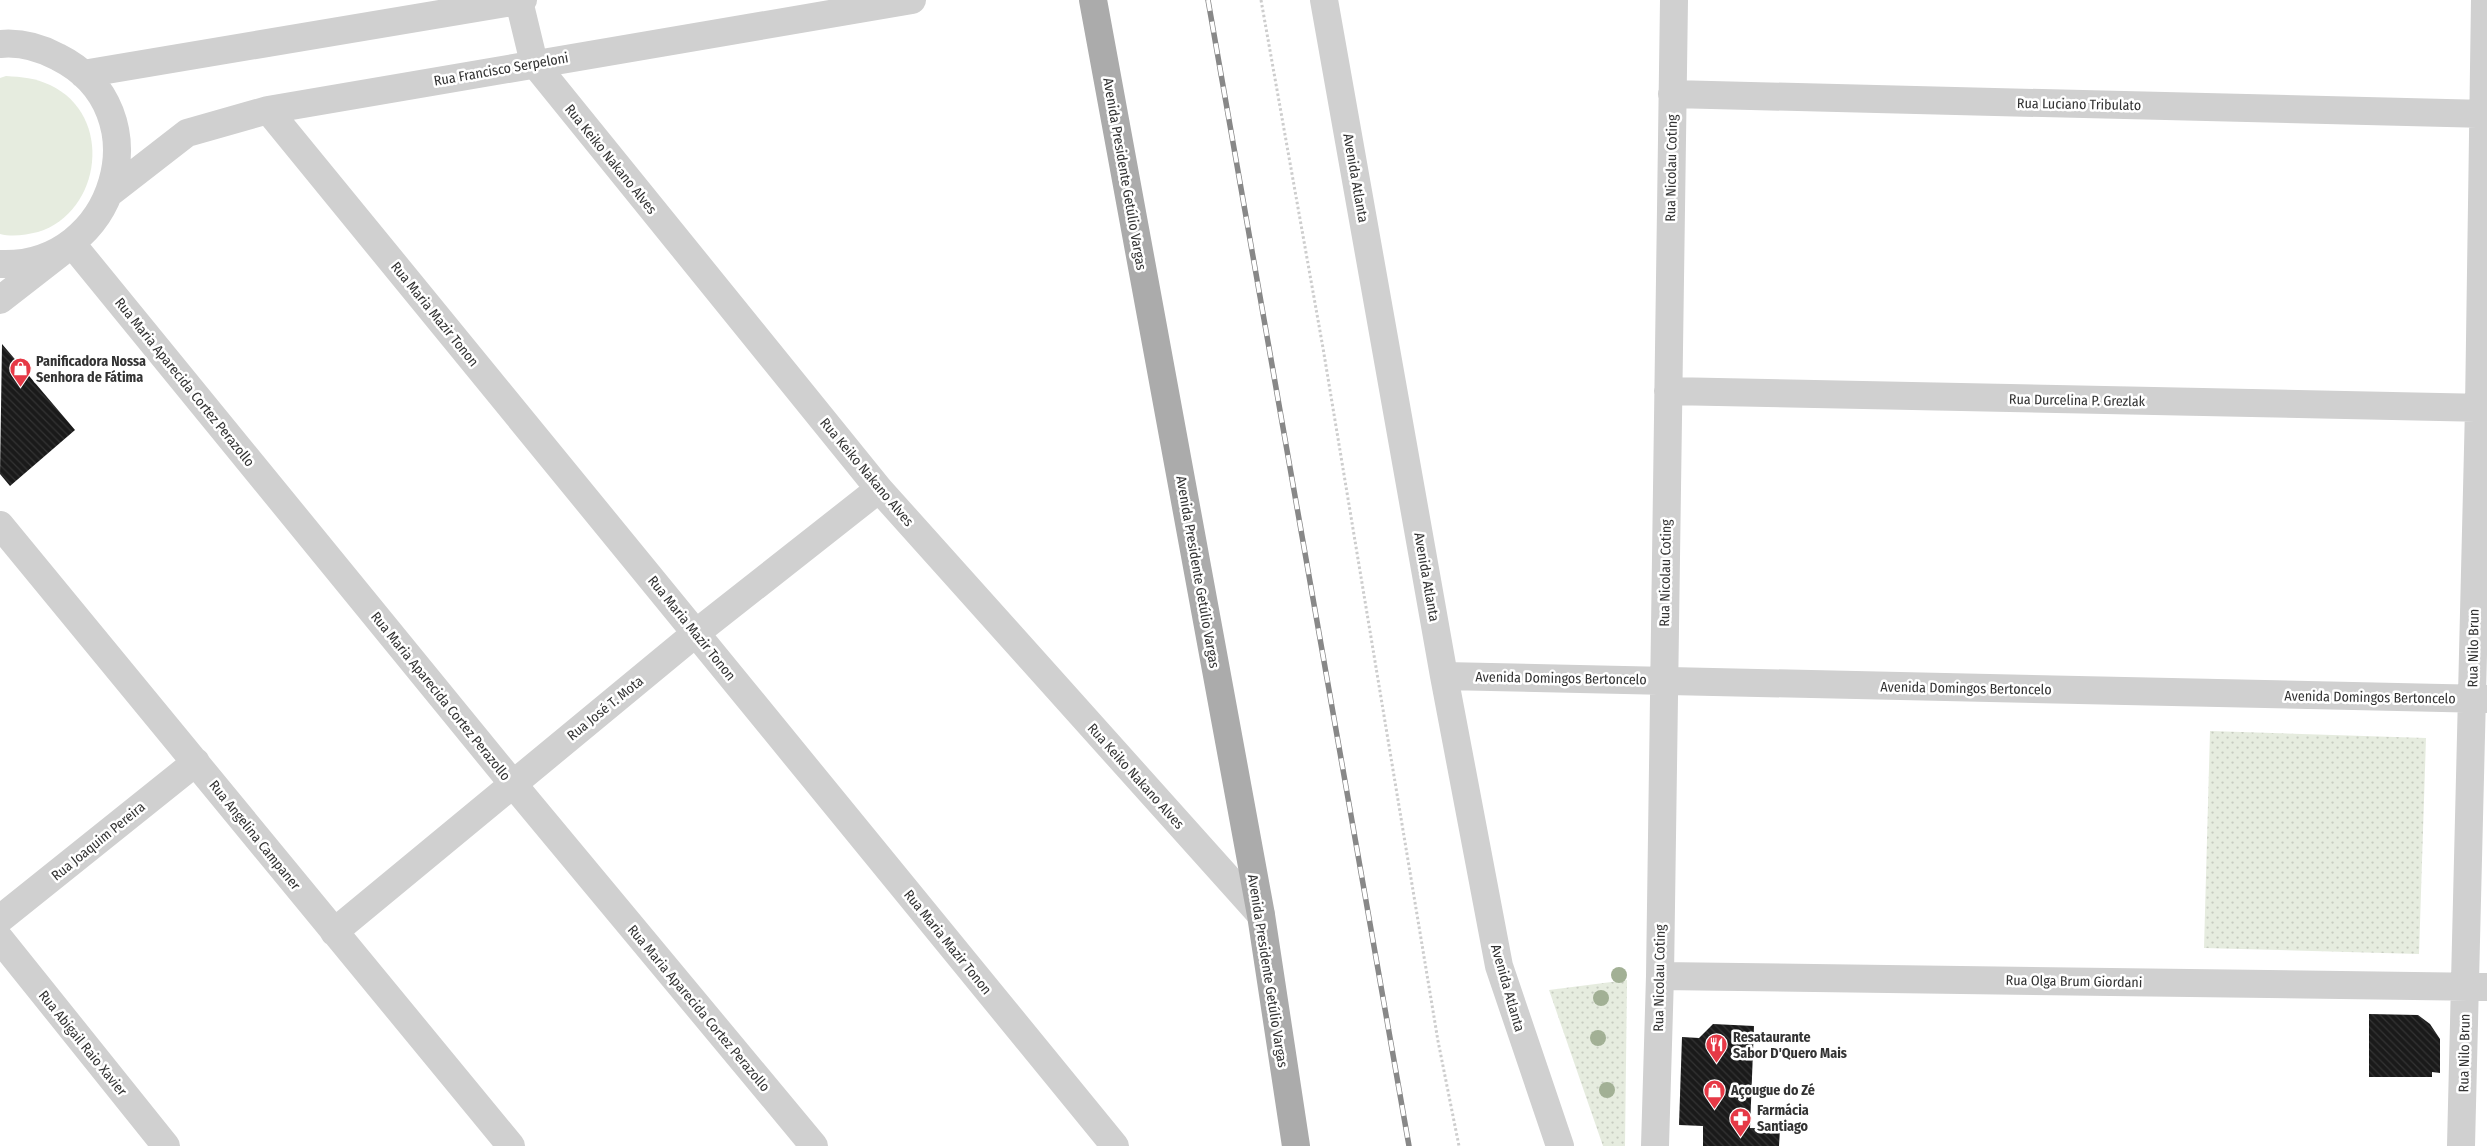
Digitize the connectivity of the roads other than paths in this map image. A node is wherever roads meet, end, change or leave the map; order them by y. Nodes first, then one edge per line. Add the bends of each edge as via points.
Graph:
1 (521, 0) edge
2 (912, 0) edge
3 (1093, 0) edge
4 (1324, 0) edge
5 (1674, 0) edge
6 (2485, 0) edge
7 (2, 40) edge
8 (534, 63) junction
9 (83, 74) junction
10 (1672, 94) junction
11 (268, 110) junction
12 (2485, 114) edge
13 (111, 192) junction
14 (72, 244) junction
15 (0, 264) edge
16 (0, 300) edge
17 (1668, 392) junction
18 (2483, 408) edge
19 (879, 489) junction
20 (0, 524) edge
21 (696, 633) junction
22 (1444, 676) junction
23 (1664, 681) junction
24 (2480, 699) edge
25 (196, 762) junction
26 (513, 784) junction
27 (1261, 915) junction
28 (0, 919) edge
29 (334, 932) junction
30 (0, 939) edge
31 (1660, 976) junction
32 (2476, 987) edge
33 (166, 1146) edge
34 (511, 1146) edge
35 (814, 1146) edge
36 (1115, 1146) edge
37 (1296, 1146) edge
38 (1560, 1146) edge
39 (1655, 1146) edge
40 (2461, 1146) edge

1 - 8 street, Rua Keiko Nakano Alves
1 - 9 street
2 - 8 street, Rua Francisco Serpeloni
3 - 27 main road, Avenida Presidente Getúlio Vargas
4 - 22 street, Avenida Atlanta
5 - 10 street, Rua Nicolau Coting
6 - 12 street, Rua Nilo Brun
7 - 9 street via 47,51 66,60
8 - 11 street, Rua Francisco Serpeloni
8 - 19 street, Rua Keiko Nakano Alves
9 - 13 street via 108,108 115,129 118,150
10 - 12 street, Rua Luciano Tribulato
10 - 17 street, Rua Nicolau Coting
11 - 13 street, Rua Francisco Serpeloni via 187,133
11 - 21 street, Rua Maria Mazir Tonon
12 - 18 street, Rua Nilo Brun
13 - 14 street via 101,212
14 - 15 street via 35,261
14 - 16 street
14 - 26 street, Rua Maria Aparecida Cortez Perazollo
17 - 18 street, Rua Durcelina P. Grezlak
17 - 23 street, Rua Nicolau Coting
18 - 24 street, Rua Nilo Brun
19 - 21 street, Rua José T. Mota
19 - 27 street, Rua Keiko Nakano Alves
20 - 25 street, Rua Angelina Campaner
21 - 26 street, Rua José T. Mota
21 - 36 street, Rua Maria Mazir Tonon
22 - 23 street, Avenida Domingos Bertoncelo
22 - 38 street, Avenida Atlanta via 1499,966
23 - 24 street, Avenida Domingos Bertoncelo
23 - 31 street, Rua Nicolau Coting
24 - 32 street, Rua Nilo Brun
25 - 28 street, Rua Joaquim Pereira
25 - 29 street, Rua Angelina Campaner
26 - 29 street, Rua José T. Mota
26 - 35 street, Rua Maria Aparecida Cortez Perazollo
27 - 37 main road, Avenida Presidente Getúlio Vargas
29 - 34 street, Rua Angelina Campaner
30 - 33 street, Rua Abigail Raio Xavier
31 - 32 street, Rua Olga Brum Giordani
31 - 39 street, Rua Nicolau Coting
32 - 40 street, Rua Nilo Brun

